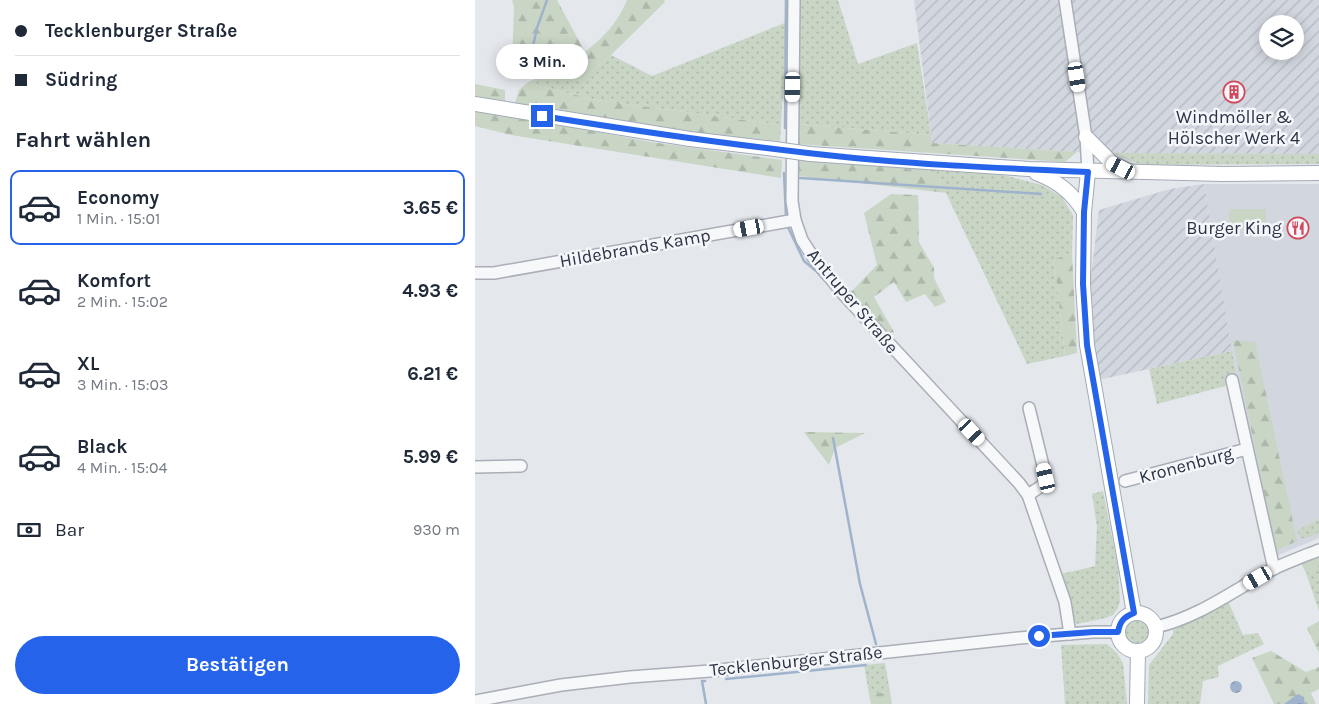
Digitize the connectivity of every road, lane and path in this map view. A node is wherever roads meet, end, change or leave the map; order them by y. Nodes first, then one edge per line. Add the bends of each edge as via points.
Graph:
1 (794, 0) edge
2 (1065, 0) edge
3 (482, 105) edge
4 (1086, 137) junction
5 (1029, 170) junction
6 (1088, 172) junction
7 (1131, 172) junction
8 (1319, 173) edge
9 (1084, 212) junction
10 (795, 220) junction
11 (475, 273) edge
12 (1232, 380) dead end
13 (1029, 408) dead end
14 (1247, 449) junction
15 (521, 466) dead end
16 (475, 467) edge
17 (1125, 481) dead end
18 (1028, 496) junction
19 (1319, 550) edge
20 (1274, 569) junction
21 (1134, 613) junction
22 (1155, 627) junction
23 (1118, 632) junction
24 (1070, 634) junction
25 (1137, 651) junction
26 (475, 701) edge
27 (1137, 704) edge

1 - 10 street, Antruper Straße via 791,183
2 - 4 street
3 - 5 main road, bridge via 775,150
4 - 6 street
4 - 7 main road via 1112,163
5 - 6 main road
5 - 9 main road via 1066,189
6 - 7 main road
6 - 9 main road
7 - 8 main road
9 - 21 main road via 1083,284 1087,345
10 - 11 street, Hildebrands Kamp
10 - 18 street, Antruper Straße via 813,258 845,296
12 - 14 street, Kronenburg
13 - 18 street via 1046,478
14 - 17 street, Kronenburg
14 - 20 street, Kronenburg
15 - 16 street
18 - 24 street, Antruper Straße via 1065,602
19 - 20 street
20 - 22 street via 1194,614
21 - 22 main road via 1145,614
21 - 23 main road via 1122,620
22 - 25 main road via 1154,640 1144,650
23 - 24 street, Tecklenburger Straße
23 - 25 main road via 1122,644
24 - 26 street, Tecklenburger Straße via 620,678
25 - 27 main road

